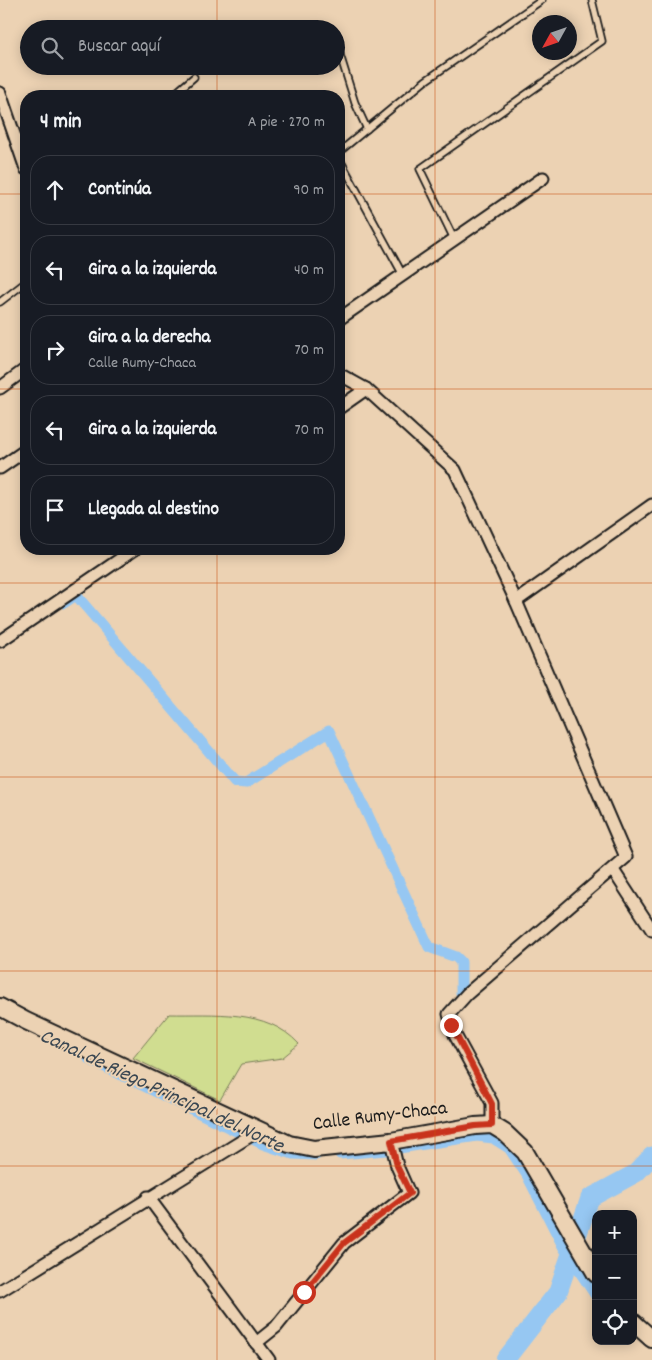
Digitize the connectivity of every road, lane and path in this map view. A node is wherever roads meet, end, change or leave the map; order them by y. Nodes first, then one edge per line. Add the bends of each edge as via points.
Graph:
1 (542, 0) edge
2 (592, 0) edge
3 (345, 71) edge
4 (194, 77) dead end
5 (179, 90) edge
6 (0, 94) edge
7 (367, 129) junction
8 (345, 147) edge
9 (20, 152) edge
10 (345, 169) edge
11 (543, 178) dead end
12 (454, 239) junction
13 (403, 274) junction
14 (20, 287) edge
15 (0, 302) edge
16 (345, 315) edge
17 (20, 373) edge
18 (345, 377) edge
19 (0, 388) edge
20 (366, 389) junction
21 (345, 404) edge
22 (20, 454) edge
23 (0, 468) edge
24 (652, 505) edge
25 (126, 555) edge
26 (516, 600) junction
27 (0, 641) edge
28 (613, 870) junction
29 (652, 930) edge
30 (0, 1007) edge
31 (492, 1125) junction
32 (255, 1133) junction
33 (392, 1147) junction
34 (148, 1198) junction
35 (592, 1267) edge
36 (0, 1290) edge
37 (637, 1326) edge
38 (652, 1339) edge
39 (256, 1344) junction
40 (269, 1360) edge

1 - 7 lane via 425,81
2 - 12 lane via 602,41 420,169
3 - 7 lane
4 - 5 lane
6 - 9 street
7 - 8 lane
10 - 13 lane
11 - 12 street
12 - 13 street
13 - 16 street
14 - 15 lane
17 - 19 street
18 - 20 street
20 - 21 street
20 - 26 street via 456,470
22 - 23 street
24 - 26 street
25 - 27 street
26 - 28 street via 626,857
28 - 29 street
28 - 31 street via 467,994 449,1014 455,1035 492,1104
30 - 32 street, Calle Rumy-Chaca
31 - 33 street, Calle Rumy-Chaca via 475,1126
31 - 35 street via 525,1152
32 - 33 street, Calle Rumy-Chaca via 314,1149
32 - 34 street
33 - 39 street via 410,1193 344,1243 276,1327
34 - 36 street
34 - 39 street
37 - 38 street
39 - 40 street

